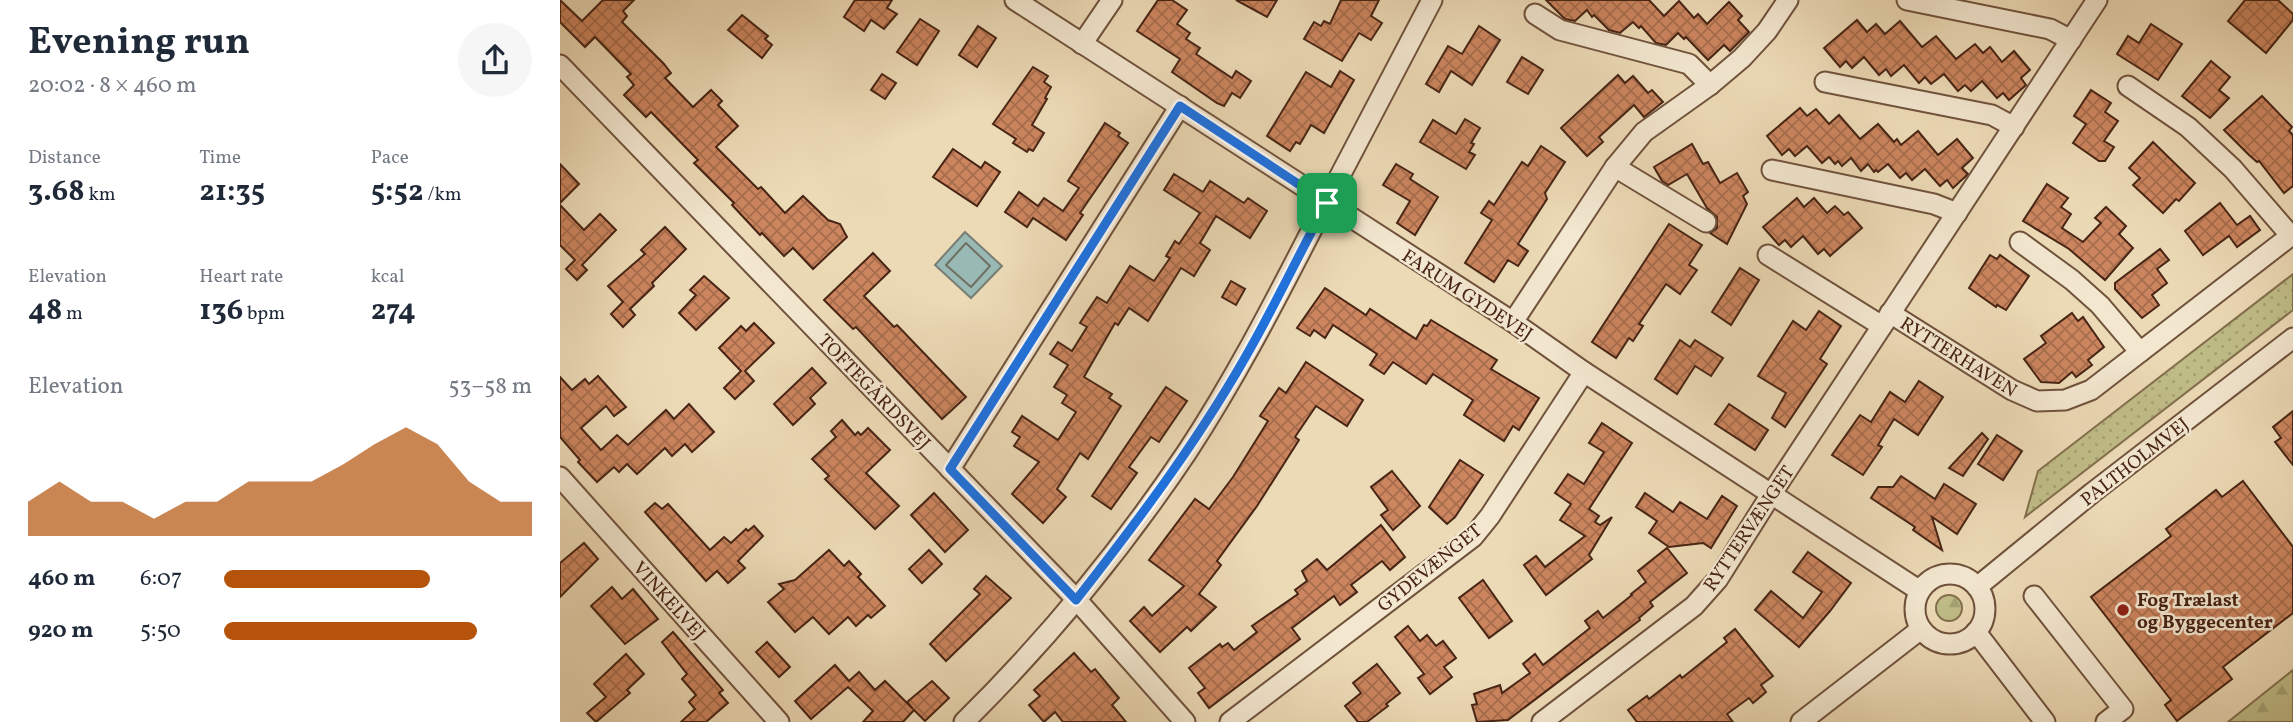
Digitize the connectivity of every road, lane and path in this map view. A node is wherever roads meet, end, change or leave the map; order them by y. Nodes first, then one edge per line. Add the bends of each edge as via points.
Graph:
1 (1015, 0) edge
2 (1112, 0) edge
3 (1432, 0) edge
4 (1788, 0) edge
5 (1907, 0) edge
6 (2097, 0) edge
7 (1535, 14) dead end
8 (2071, 40) junction
9 (1082, 44) junction
10 (560, 65) edge
11 (1825, 82) dead end
12 (1710, 85) junction
13 (2128, 86) dead end
14 (1180, 106) junction
15 (2014, 127) junction
16 (1615, 167) junction
17 (1772, 170) dead end
18 (1327, 203) junction
19 (1957, 213) junction
20 (1706, 222) dead end
21 (2292, 235) edge
22 (2020, 242) dead end
23 (1768, 256) dead end
24 (1886, 319) junction
25 (1513, 322) junction
26 (2293, 338) edge
27 (2140, 352) junction
28 (1584, 372) junction
29 (950, 469) junction
30 (560, 478) edge
31 (1772, 493) junction
32 (1978, 587) junction
33 (1920, 591) junction
34 (2034, 596) dead end
35 (1076, 600) junction
36 (1921, 629) junction
37 (1976, 632) junction
38 (2128, 715) edge
39 (779, 722) edge
40 (964, 722) edge
41 (1185, 722) edge
42 (1230, 722) edge
43 (1542, 722) edge
44 (1801, 722) edge
45 (2045, 722) edge
46 (2106, 722) edge

1 - 9 street, FARUM GYDEVEJ
2 - 9 street
3 - 18 street
4 - 12 street via 1767,31
5 - 8 street via 2050,29
6 - 8 street, RYTTERVÆNGET
7 - 12 street via 1560,30 1689,64
8 - 15 street, RYTTERVÆNGET
9 - 14 street, FARUM GYDEVEJ
10 - 29 street, TOFTEGÅRDSVEJ
11 - 15 street via 1992,116
12 - 16 street via 1644,132
13 - 21 street, RYTTERHAVEN via 2188,127
14 - 18 street, FARUM GYDEVEJ
14 - 29 street
15 - 19 street, RYTTERVÆNGET
16 - 20 street
16 - 25 street
17 - 19 street via 1934,204
18 - 25 street, FARUM GYDEVEJ
18 - 35 street via 1256,339 1198,435
19 - 24 street, RYTTERVÆNGET
21 - 27 street, RYTTERHAVEN
22 - 27 street via 2100,304
23 - 24 street
24 - 27 street, RYTTERHAVEN via 2037,401 2064,400 2091,390
24 - 31 street, RYTTERVÆNGET
25 - 28 street, FARUM GYDEVEJ
26 - 32 street, PALTHOLMVEJ
28 - 31 street, FARUM GYDEVEJ
28 - 42 street, GYDEVÆNGET via 1472,537
29 - 35 street, TOFTEGÅRDSVEJ
30 - 39 street, VINKELVEJ
31 - 33 street, FARUM GYDEVEJ
31 - 43 street, RYTTERVÆNGET via 1718,579 1694,606
32 - 33 street via 1956,574 1944,574
32 - 37 street via 1985,606
33 - 36 street via 1915,605
34 - 38 street
35 - 40 street
35 - 41 street, TOFTEGÅRDSVEJ
36 - 37 street via 1930,638 1949,644
36 - 44 street
37 - 45 street
38 - 46 street

